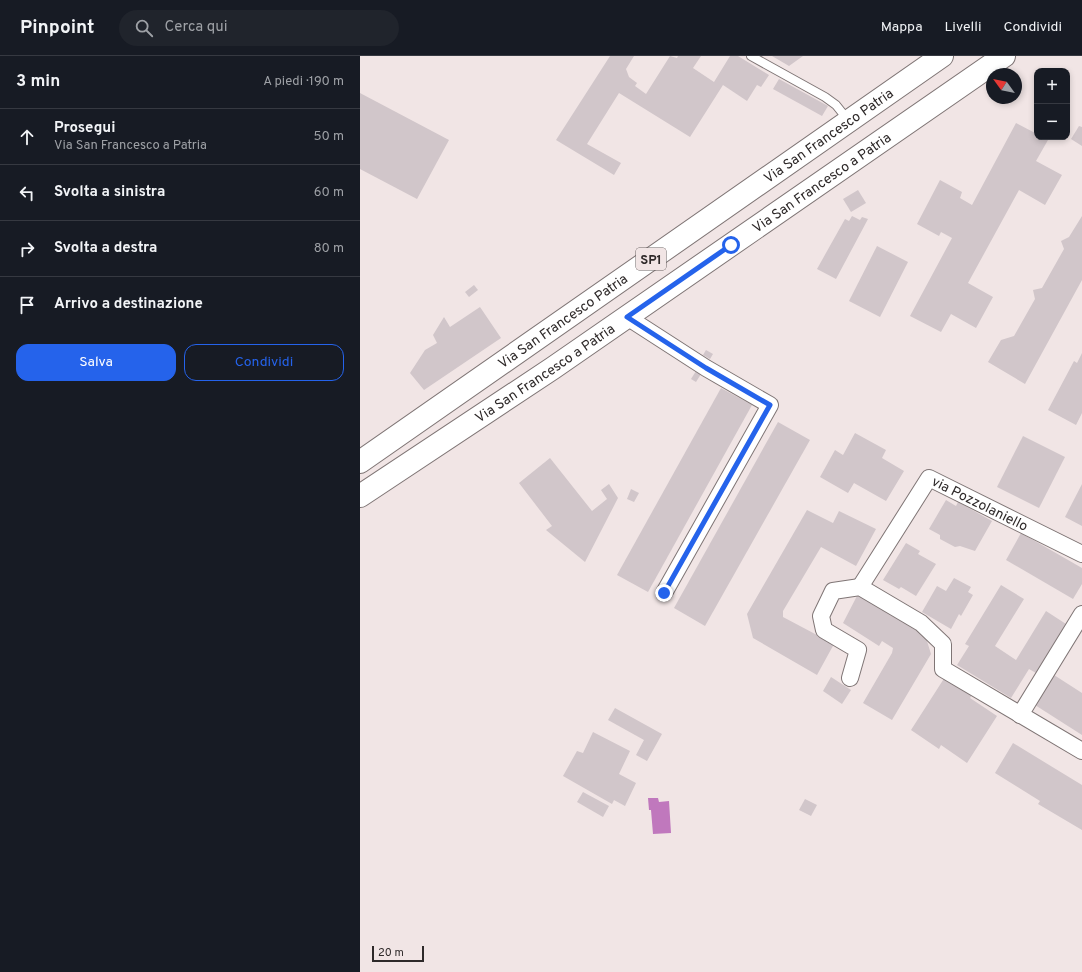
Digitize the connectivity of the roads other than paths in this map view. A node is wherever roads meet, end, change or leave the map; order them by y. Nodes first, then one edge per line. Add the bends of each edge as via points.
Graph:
1 (751, 56) edge
2 (942, 56) edge
3 (1004, 56) edge
4 (849, 121) junction
5 (627, 317) junction
6 (360, 462) edge
7 (360, 496) edge
8 (1082, 554) edge
9 (860, 587) junction
10 (664, 593) dead end
11 (1082, 614) edge
12 (850, 678) dead end
13 (1020, 715) junction
14 (1082, 751) edge

1 - 4 lane via 825,97 836,105
2 - 4 main road, Via San Francesco Patria / SP1
3 - 5 main road, Via San Francesco a Patria / SP1
4 - 6 main road, Via San Francesco Patria / SP1
5 - 7 main road, Via San Francesco a Patria / SP1
5 - 10 street via 706,368 770,405
8 - 9 street, via Pozzolaniello via 929,478
9 - 12 street via 833,591 821,616 824,630 858,650
9 - 13 street via 921,623 943,644 943,668
11 - 13 street
13 - 14 street

